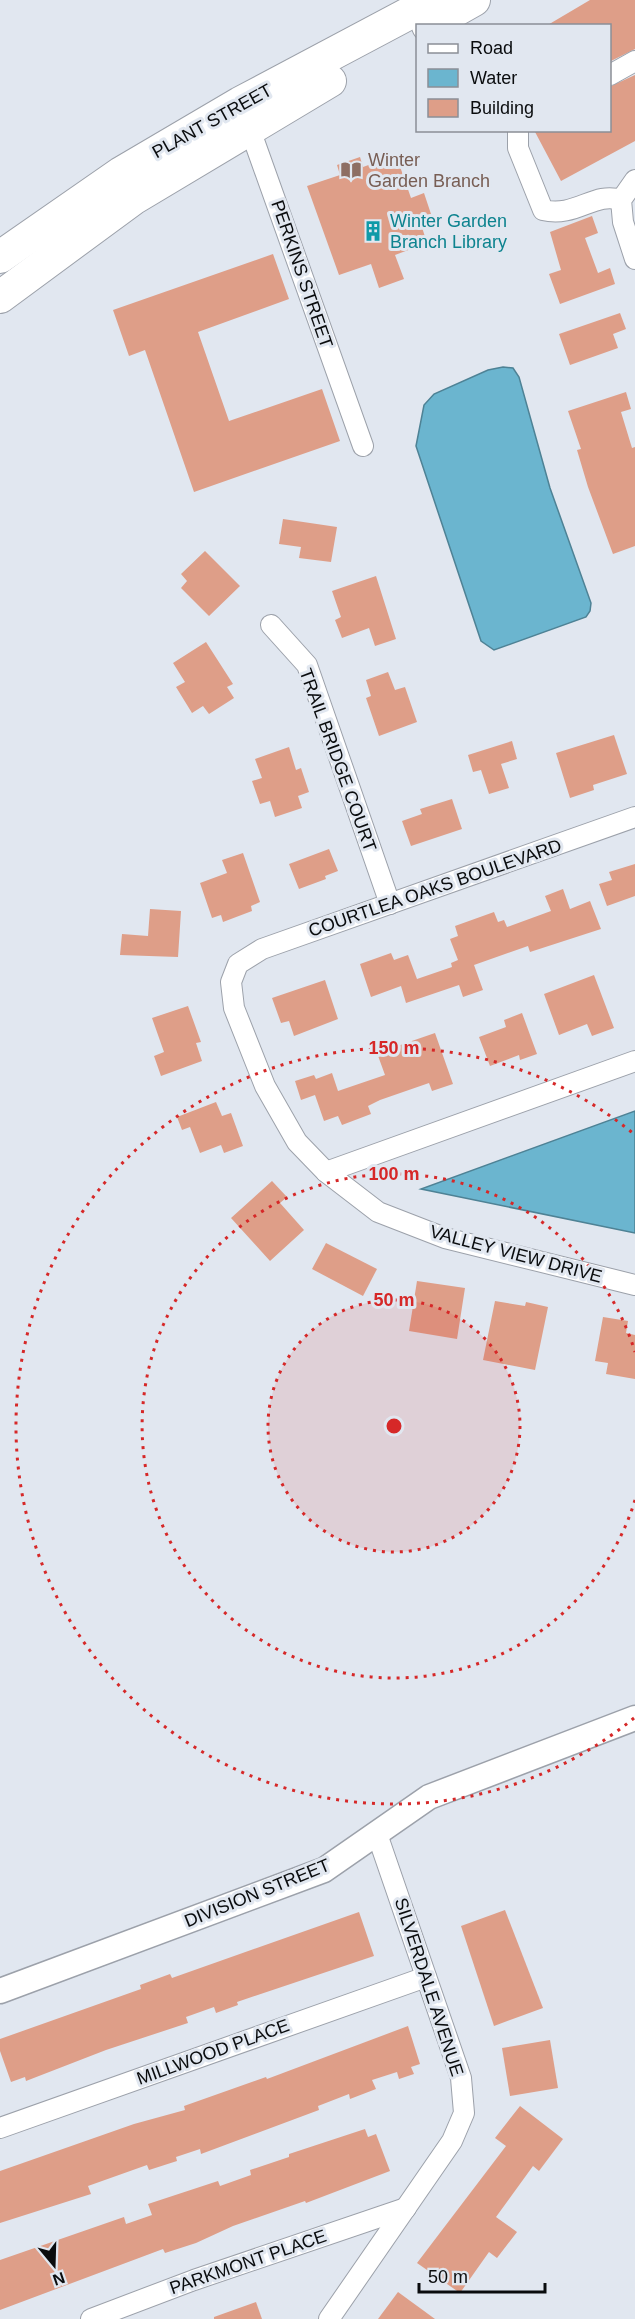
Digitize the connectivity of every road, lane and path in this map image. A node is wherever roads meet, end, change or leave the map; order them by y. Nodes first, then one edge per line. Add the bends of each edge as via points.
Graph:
1 (434, 0) edge
2 (474, 0) edge
3 (432, 24) edge
4 (416, 32) edge
5 (635, 61) edge
6 (611, 74) edge
7 (245, 115) junction
8 (518, 132) edge
9 (635, 180) edge
10 (621, 200) junction
11 (11, 252) edge
12 (635, 259) edge
13 (0, 297) edge
14 (363, 446) dead end
15 (271, 625) dead end
16 (635, 817) edge
17 (390, 904) junction
18 (238, 964) joint
19 (635, 1061) edge
20 (326, 1172) junction
21 (635, 1285) edge
22 (635, 1718) edge
23 (377, 1834) junction
24 (426, 1977) junction
25 (0, 1991) edge
26 (0, 2128) edge
27 (406, 2208) junction
28 (91, 2319) edge
29 (329, 2319) edge

1 - 7 main road, PLANT STREET
2 - 3 main road
4 - 7 main road, PLANT STREET
5 - 6 street
7 - 11 main road, PLANT STREET via 121,173
7 - 14 street, PERKINS STREET
8 - 10 street via 518,148 543,210 559,214 609,196
9 - 10 street
10 - 12 street via 623,222
11 - 13 main road, PLANT STREET
15 - 17 street, TRAIL BRIDGE COURT via 307,665
16 - 17 street, COURTLEA OAKS BOULEVARD
17 - 18 street, COURTLEA OAKS BOULEVARD via 262,949
18 - 20 street, VALLEY VIEW DRIVE via 231,982 234,1008 265,1086 297,1142
19 - 20 street
20 - 21 street, VALLEY VIEW DRIVE via 378,1212 445,1238
22 - 23 street, DIVISION STREET via 429,1797
23 - 24 street, SILVERDALE AVENUE
23 - 25 street, DIVISION STREET via 324,1870
24 - 26 street, MILLWOOD PLACE
24 - 27 street, SILVERDALE AVENUE via 461,2078 464,2113 452,2141
27 - 28 street, PARKMONT PLACE
27 - 29 street, SILVERDALE AVENUE

